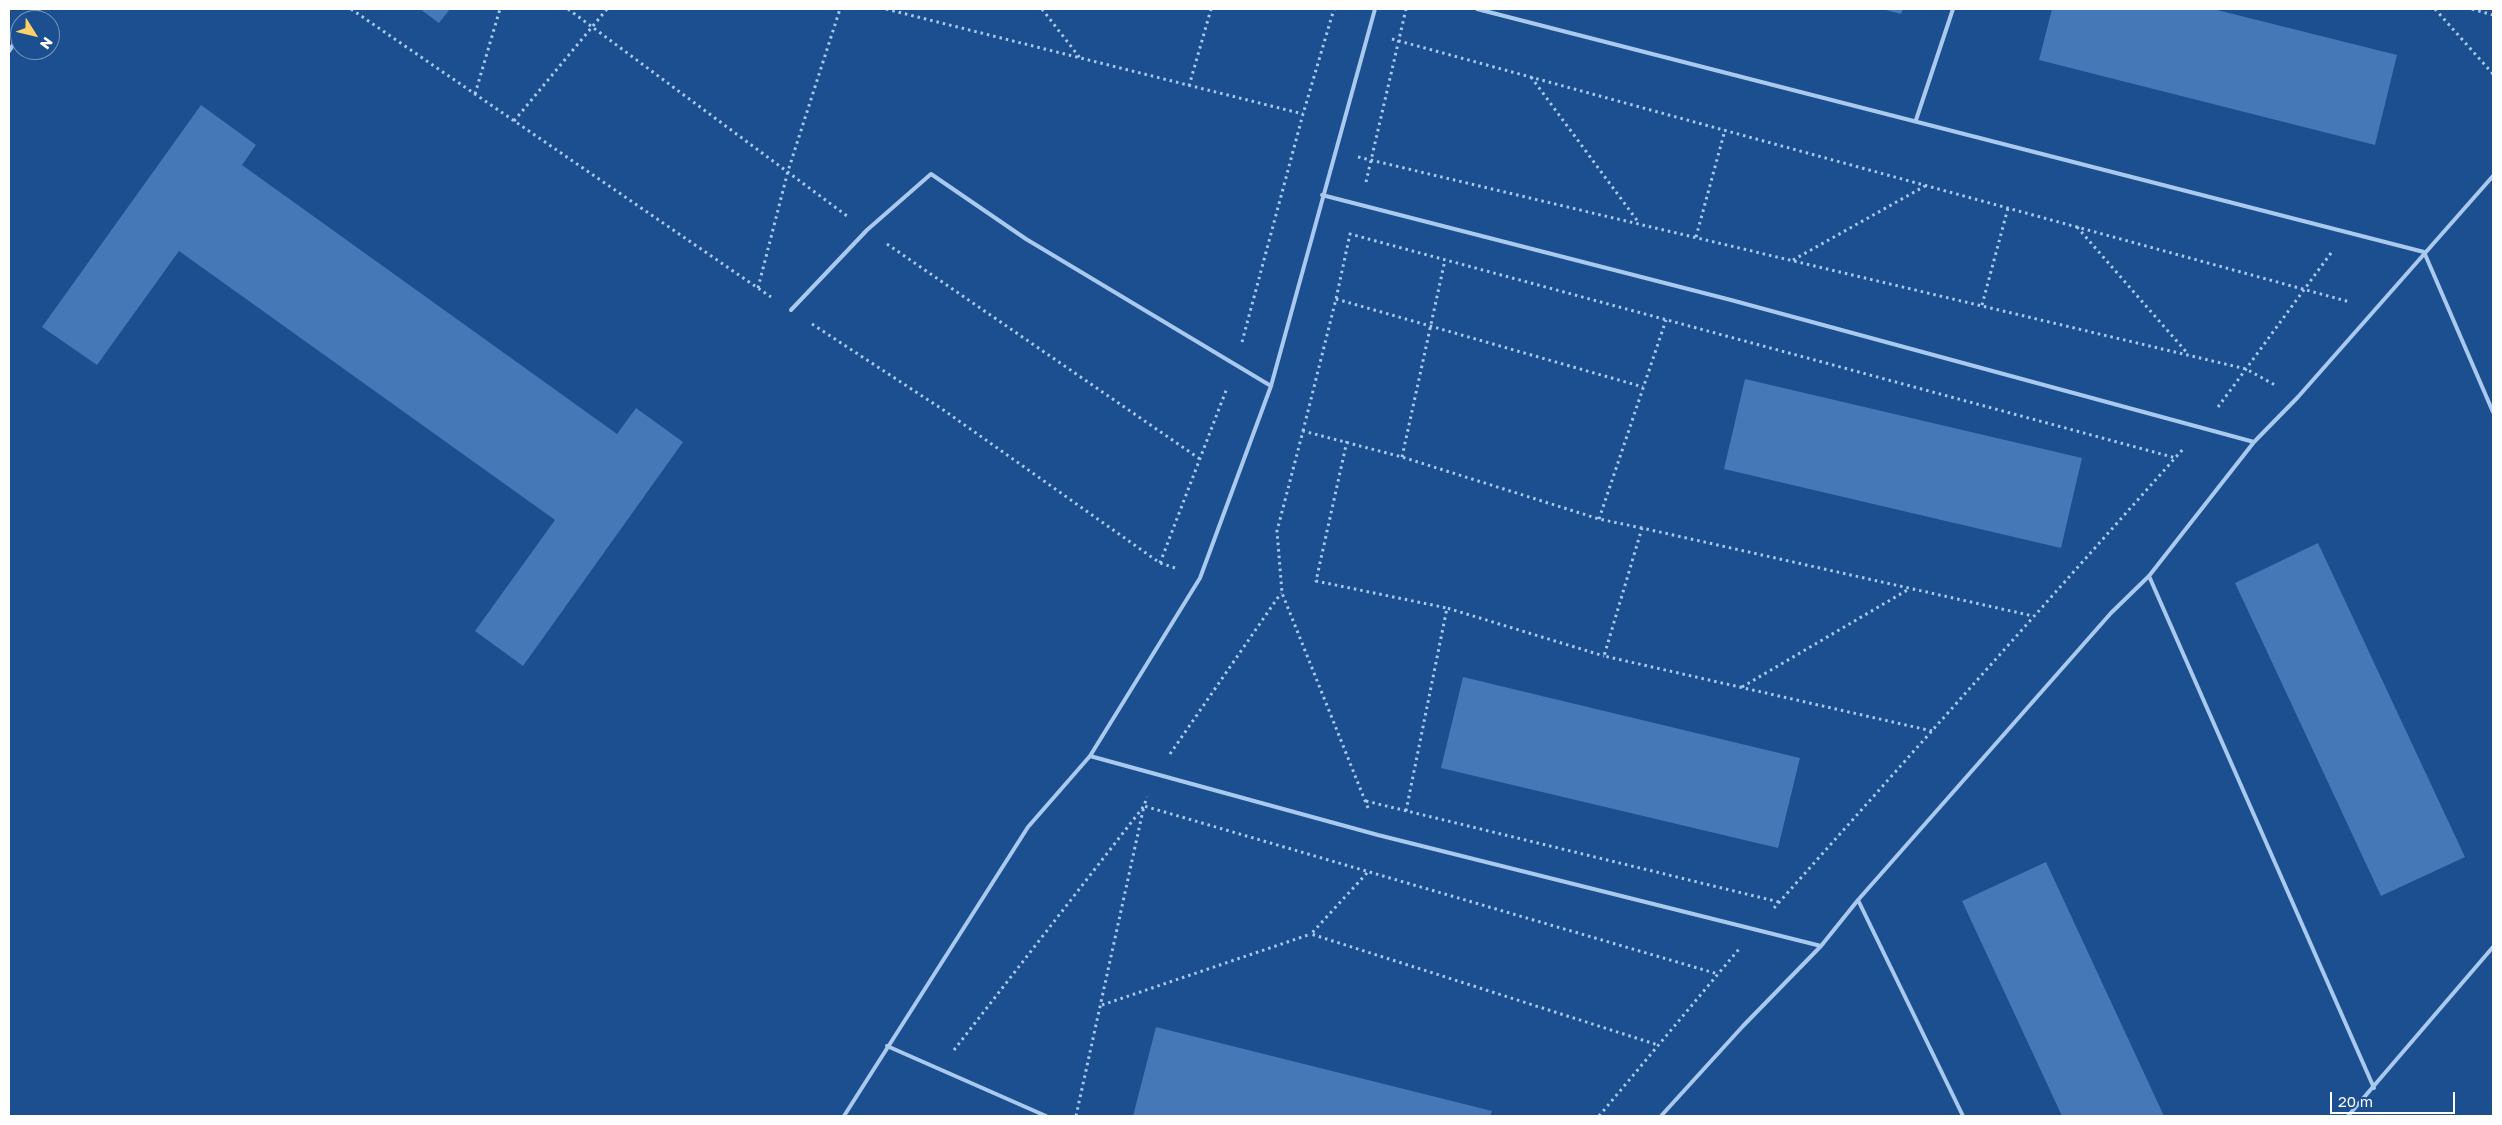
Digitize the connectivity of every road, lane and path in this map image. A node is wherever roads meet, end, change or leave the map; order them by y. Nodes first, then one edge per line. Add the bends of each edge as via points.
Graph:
1 (351, 9) edge
2 (500, 9) edge
3 (607, 9) edge
4 (840, 9) edge
5 (886, 9) edge
6 (1042, 9) edge
7 (1211, 9) edge
8 (1334, 9) edge
9 (1375, 9) edge
10 (1406, 9) edge
11 (1476, 9) edge
12 (1953, 9) edge
13 (2435, 9) edge
14 (2472, 9) edge
15 (2493, 15) edge
16 (1368, 32) junction
17 (1400, 41) junction
18 (1080, 58) junction
19 (2493, 74) edge
20 (1530, 77) junction
21 (1189, 86) junction
22 (475, 94) junction
23 (1303, 114) junction
24 (1916, 120) junction
25 (514, 121) junction
26 (1725, 130) junction
27 (1335, 151) junction
28 (1372, 160) junction
29 (2493, 176) edge
30 (1925, 186) junction
31 (1322, 195) junction
32 (1361, 205) junction
33 (2008, 208) junction
34 (1639, 224) junction
35 (2077, 227) junction
36 (2346, 232) junction
37 (1696, 237) junction
38 (2424, 252) junction
39 (1445, 260) junction
40 (1792, 260) junction
41 (758, 288) junction
42 (2304, 289) junction
43 (1336, 299) junction
44 (1982, 305) junction
45 (2375, 309) junction
46 (791, 310) junction
47 (1666, 320) junction
48 (1432, 325) junction
49 (2188, 355) junction
50 (1236, 365) junction
51 (2246, 368) junction
52 (1271, 386) junction
53 (1643, 386) junction
54 (2298, 397) junction
55 (2493, 412) edge
56 (2202, 428) junction
57 (1303, 431) junction
58 (1346, 441) junction
59 (2254, 442) junction
60 (1402, 457) junction
61 (2176, 458) junction
62 (1599, 518) junction
63 (1642, 528) junction
64 (1160, 563) junction
65 (2149, 576) junction
66 (1200, 578) junction
67 (1910, 588) junction
68 (1282, 592) junction
69 (1447, 608) junction
70 (2034, 616) junction
71 (1604, 656) junction
72 (1742, 688) junction
73 (1932, 731) junction
74 (1090, 756) junction
75 (1156, 774) junction
76 (1365, 801) junction
77 (1144, 806) junction
78 (1406, 811) junction
79 (1378, 835) junction
80 (1368, 873) junction
81 (1858, 900) junction
82 (1779, 902) junction
83 (1755, 930) junction
84 (1311, 934) junction
85 (1822, 946) junction
86 (2493, 947) edge
87 (1718, 974) junction
88 (1102, 1006) junction
89 (1658, 1045) junction
90 (888, 1046) junction
91 (939, 1069) junction
92 (2374, 1088) junction
93 (844, 1116) edge
94 (1046, 1116) edge
95 (1076, 1116) edge
96 (1599, 1116) edge
97 (1661, 1116) edge
98 (1963, 1116) edge
99 (2348, 1116) edge

1 - 22 path
2 - 22 path
3 - 25 path
4 - 41 path via 788,171
5 - 18 path
6 - 18 path
7 - 21 path
8 - 23 path
9 - 16 lane
10 - 17 path
11 - 24 lane
12 - 24 lane
13 - 19 path
14 - 15 path
16 - 17 path
16 - 27 lane
17 - 20 path
17 - 28 path
18 - 21 path
20 - 26 path
20 - 34 path
21 - 23 path
22 - 25 path
23 - 50 path
24 - 36 lane
25 - 41 path
26 - 30 path
26 - 37 path
27 - 28 path
27 - 31 lane
28 - 32 path
28 - 34 path
29 - 38 lane
30 - 33 path
30 - 40 path
31 - 32 lane
31 - 52 lane
32 - 56 lane via 1732,300
33 - 35 path
33 - 44 path
34 - 37 path
35 - 42 path
35 - 49 path
36 - 38 lane
36 - 42 path
37 - 40 path
38 - 45 lane
38 - 55 lane
39 - 43 path via 1350,234
39 - 47 path
39 - 48 path
40 - 44 path
41 - 46 path
42 - 45 path
42 - 51 path
43 - 48 path
43 - 57 path
44 - 49 path
45 - 54 lane
46 - 50 lane via 867,230 931,174 1026,239
46 - 64 path via 942,409
47 - 53 path
47 - 61 path
48 - 53 path
48 - 60 path
49 - 51 path
50 - 52 lane
50 - 64 path
51 - 54 path
51 - 56 path
52 - 66 lane
53 - 62 path
54 - 59 lane
56 - 59 lane
56 - 61 path
57 - 58 path
57 - 68 path via 1278,531
58 - 60 path
58 - 69 path via 1316,580
59 - 65 lane
60 - 62 path
61 - 70 path
62 - 63 path
63 - 67 path
63 - 71 path
64 - 66 path
65 - 81 lane via 2111,613
65 - 92 lane
66 - 74 lane
67 - 70 path
67 - 72 path
68 - 75 path
68 - 76 path
69 - 71 path
69 - 78 path
70 - 73 path
71 - 72 path
72 - 73 path
73 - 82 path
74 - 75 lane
74 - 90 lane via 1028,827
75 - 77 path
75 - 79 lane
76 - 78 path
76 - 79 path
77 - 80 path
77 - 88 path
77 - 91 path
78 - 82 path
79 - 83 lane
80 - 84 path
80 - 87 path
81 - 85 lane
81 - 98 lane
82 - 83 path
83 - 85 lane
83 - 87 path
84 - 88 path
84 - 89 path
85 - 97 lane
86 - 92 lane
87 - 89 path
88 - 95 path
89 - 96 path
90 - 91 lane
90 - 93 lane
91 - 94 lane
92 - 99 lane

